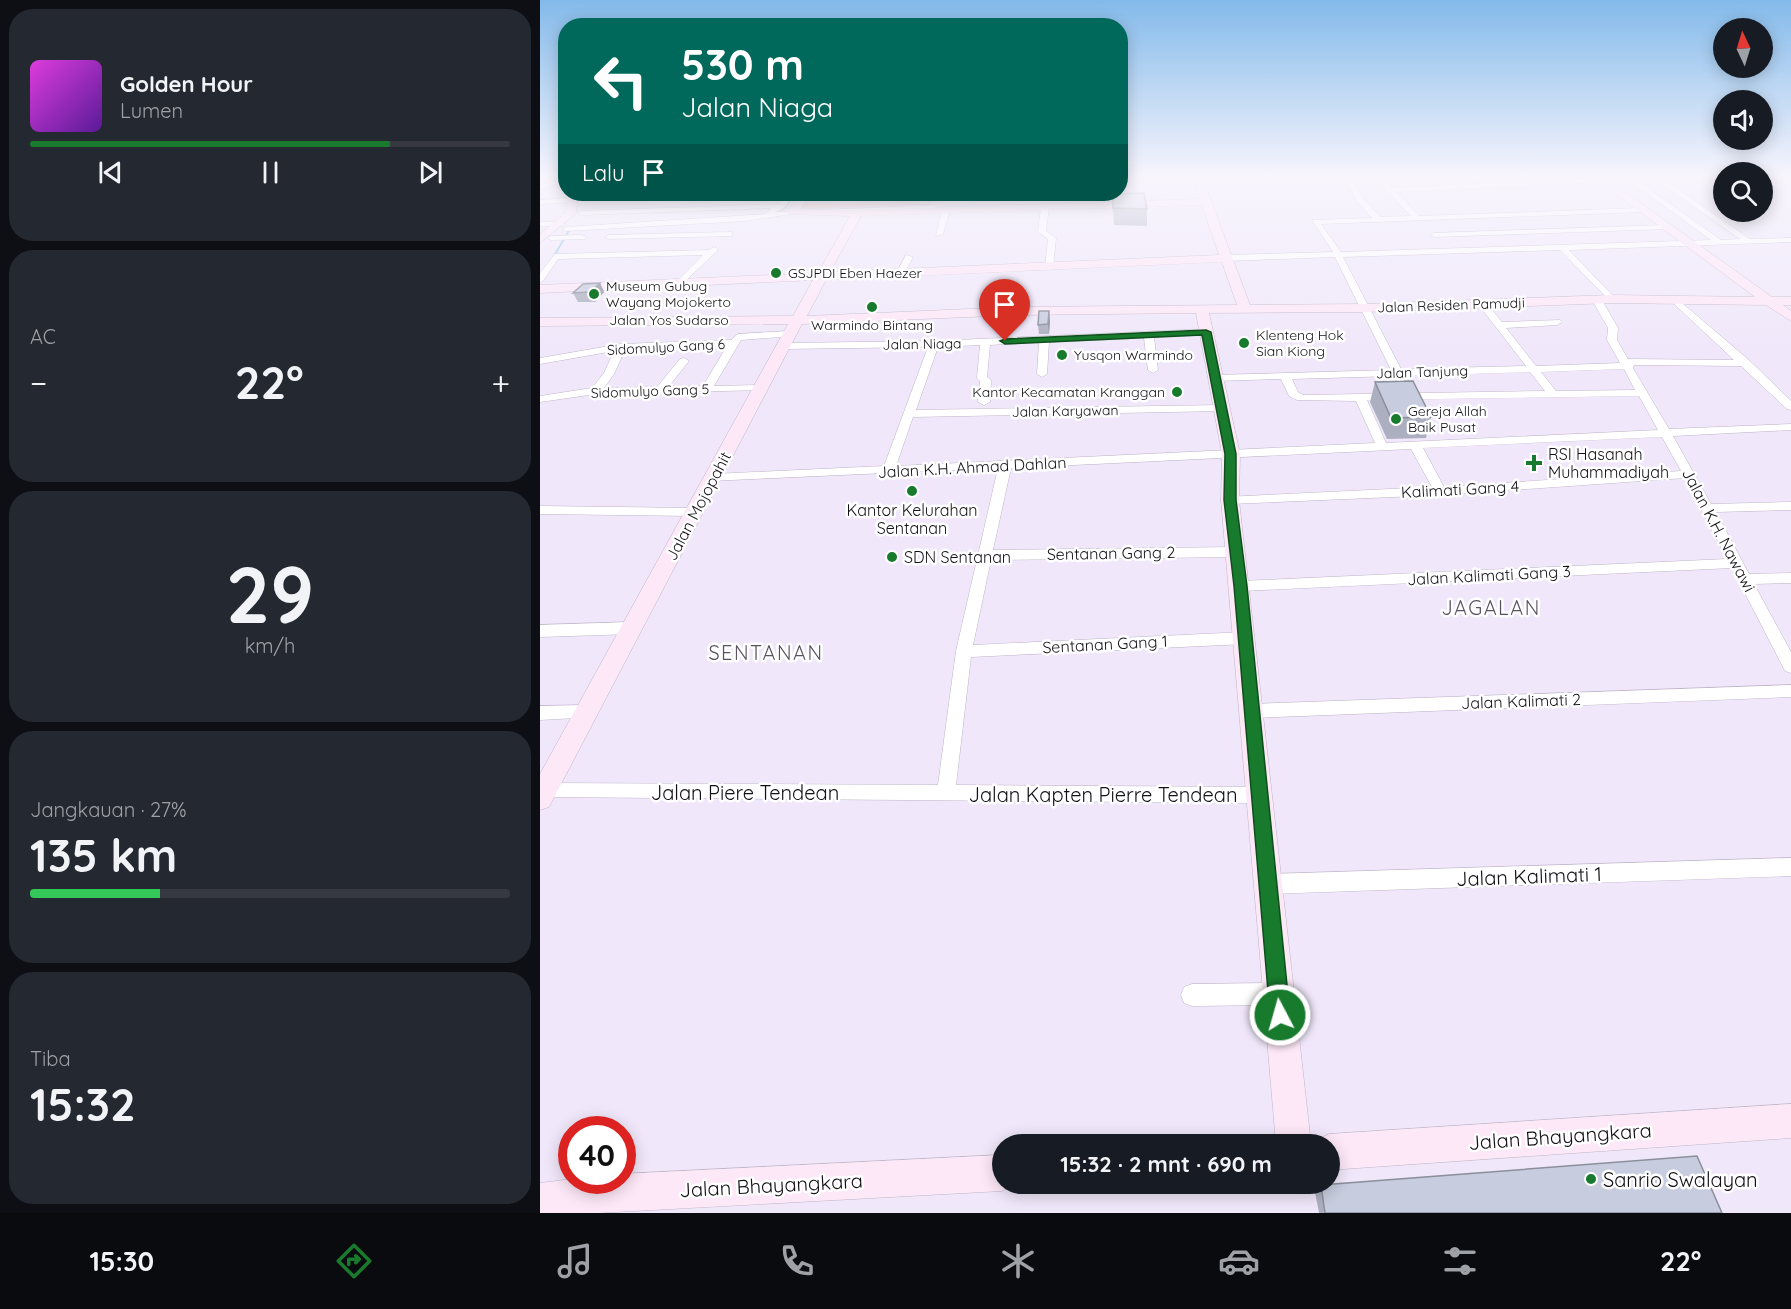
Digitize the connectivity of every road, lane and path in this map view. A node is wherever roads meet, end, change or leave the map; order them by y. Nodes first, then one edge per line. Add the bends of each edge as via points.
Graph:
1 (560, 234) edge
2 (697, 234) edge
3 (729, 234) joint
4 (845, 234) edge
5 (1045, 234) edge
6 (1218, 234) edge
7 (1323, 234) edge
8 (1476, 234) edge
9 (1558, 234) edge
10 (1675, 234) edge
11 (1677, 234) edge
12 (1707, 234) edge
13 (1736, 234) edge
14 (1434, 235) joint
15 (545, 239) edge
16 (1791, 240) edge
17 (1748, 242) junction
18 (1690, 243) junction
19 (1720, 243) junction
20 (1571, 245) junction
21 (1561, 246) junction
22 (1448, 250) junction
23 (711, 252) junction
24 (1338, 255) junction
25 (909, 257) dead end
26 (1227, 258) junction
27 (1049, 267) junction
28 (900, 274) junction
29 (821, 277) junction
30 (540, 279) edge
31 (680, 283) junction
32 (540, 289) edge
33 (1791, 295) edge
34 (1611, 299) junction
35 (1773, 299) edge
36 (1597, 300) junction
37 (1676, 300) junction
38 (1483, 304) junction
39 (1364, 308) junction
40 (1245, 309) junction
41 (1202, 310) junction
42 (1791, 310) edge
43 (1791, 317) edge
44 (540, 322) edge
45 (1557, 322) dead end
46 (1500, 325) junction
47 (1206, 332) junction
48 (790, 334) junction
49 (1149, 334) junction
50 (1044, 339) junction
51 (985, 342) junction
52 (733, 343) junction
53 (934, 344) junction
54 (621, 348) junction
55 (540, 361) edge
56 (684, 361) dead end
57 (1746, 363) junction
58 (1627, 364) junction
59 (1533, 368) junction
60 (1153, 370) dead end
61 (1397, 373) junction
62 (1042, 374) dead end
63 (1285, 375) junction
64 (1215, 378) junction
65 (760, 388) junction
66 (706, 389) junction
67 (596, 391) junction
68 (659, 391) junction
69 (1642, 393) junction
70 (1408, 394) junction
71 (1553, 394) junction
72 (1360, 396) junction
73 (540, 399) edge
74 (984, 402) dead end
75 (1791, 406) edge
76 (1222, 408) junction
77 (908, 414) junction
78 (1791, 427) edge
79 (1664, 431) junction
80 (1415, 444) junction
81 (1382, 446) junction
82 (1231, 454) junction
83 (1005, 465) junction
84 (888, 471) junction
85 (1689, 474) junction
86 (713, 478) junction
87 (1440, 491) junction
88 (1230, 500) junction
89 (1791, 506) edge
90 (1707, 508) junction
91 (540, 510) edge
92 (694, 512) junction
93 (1237, 552) junction
94 (986, 555) junction
95 (1738, 564) junction
96 (1791, 578) edge
97 (1746, 579) junction
98 (1241, 586) junction
99 (632, 628) junction
100 (540, 631) edge
101 (1245, 638) junction
102 (964, 651) junction
103 (1791, 667) edge
104 (1791, 691) edge
105 (588, 711) junction
106 (1252, 711) junction
107 (540, 713) edge
108 (946, 793) junction
109 (542, 795) edge
110 (1260, 795) junction
111 (1791, 867) edge
112 (1268, 884) junction
113 (1277, 994) junction
114 (1192, 995) dead end
115 (1791, 1121) edge
116 (1293, 1134) edge
117 (1340, 1151) edge
118 (992, 1174) edge
119 (540, 1201) edge

1 - 15 street
2 - 3 street
3 - 23 street
4 - 29 street, Jalan Mojopahit
5 - 27 street via 1052,238
6 - 26 street
7 - 24 street
8 - 14 street
9 - 20 street
10 - 18 street
11 - 18 street
12 - 19 street
13 - 17 street
14 - 22 street
16 - 17 street
17 - 19 street
18 - 19 street
18 - 20 street
18 - 35 street
20 - 21 street
21 - 22 street
21 - 34 street
22 - 24 street
23 - 30 street via 555,257
23 - 31 street
24 - 26 street
24 - 39 street
25 - 28 street
26 - 27 street
26 - 40 street
27 - 28 street
28 - 29 street
29 - 31 street
29 - 48 street, Jalan Mojopahit
31 - 32 street
33 - 35 street, Jalan Residen Pamudji
34 - 36 street, Jalan Residen Pamudji
34 - 37 street, Jalan Residen Pamudji
35 - 37 street, Jalan Residen Pamudji
35 - 42 street
35 - 43 street
36 - 38 street, Jalan Residen Pamudji
36 - 58 street, Jalan K.H. Nawawi via 1613,328 1612,340
37 - 57 street
38 - 39 street, Jalan Residen Pamudji
38 - 46 street
39 - 40 street, Jalan Residen Pamudji
39 - 61 street
40 - 41 street, Jalan Residen Pamudji
41 - 47 street
41 - 48 street, Jalan Yos Sudarso via 1016,311
44 - 48 street, Jalan Yos Sudarso
45 - 46 street
46 - 59 street
47 - 49 street, Jalan Niaga
47 - 64 street
48 - 52 street, Sidomulyo Gang 6 via 741,336
48 - 53 street, Jalan Niaga
48 - 65 street, Jalan Mojopahit
49 - 50 street, Jalan Niaga
49 - 60 street
50 - 51 street, Jalan Niaga
50 - 62 street
51 - 53 street, Jalan Niaga
51 - 74 street
52 - 54 street, Sidomulyo Gang 6
52 - 66 street
53 - 77 street
54 - 55 street, Sidomulyo Gang 6
54 - 67 street
56 - 68 street
57 - 58 street, Jalan Tanjung
57 - 75 street
58 - 59 street, Jalan Tanjung
58 - 69 street, Jalan K.H. Nawawi
59 - 61 street, Jalan Tanjung
59 - 71 street
61 - 63 street, Jalan Tanjung
61 - 70 street
63 - 64 street, Jalan Tanjung
63 - 72 street via 1297,397
64 - 76 street
65 - 66 street, Sidomulyo Gang 5
65 - 86 street, Jalan Mojopahit
66 - 68 street, Sidomulyo Gang 5
67 - 68 street, Sidomulyo Gang 5
67 - 73 street, Sidomulyo Gang 5
69 - 71 street
69 - 79 street, Jalan K.H. Nawawi
70 - 71 street
70 - 72 street
72 - 81 street
76 - 77 street, Jalan Karyawan
76 - 82 street
77 - 84 street
78 - 79 street, Jalan K.H. Ahmad Dahlan
79 - 80 street, Jalan K.H. Ahmad Dahlan
79 - 85 street, Jalan K.H. Nawawi
80 - 81 street, Jalan K.H. Ahmad Dahlan
80 - 87 street
81 - 82 street, Jalan K.H. Ahmad Dahlan
82 - 83 street, Jalan K.H. Ahmad Dahlan
82 - 88 street
83 - 84 street, Jalan K.H. Ahmad Dahlan
83 - 94 street
84 - 86 street, Jalan K.H. Ahmad Dahlan
85 - 87 street, Kalimati Gang 4
85 - 90 street, Jalan K.H. Nawawi
86 - 92 street, Jalan Mojopahit
87 - 88 street, Kalimati Gang 4
88 - 93 street
89 - 90 street
90 - 95 street, Jalan K.H. Nawawi
91 - 92 street
92 - 99 street, Jalan Mojopahit
93 - 94 street, Sentanan Gang 2
93 - 98 street
94 - 102 street
95 - 97 street, Jalan K.H. Nawawi
95 - 98 street, Jalan Kalimati Gang 3
96 - 97 street
97 - 103 street, Jalan K.H. Nawawi
98 - 101 street
99 - 100 street
99 - 105 street, Jalan Mojopahit
101 - 102 street, Sentanan Gang 1
101 - 106 street
102 - 108 street
104 - 106 street, Jalan Kalimati 2
105 - 107 street
105 - 109 street, Jalan Mojopahit
106 - 110 street
108 - 109 street, Jalan Piere Tendean
108 - 110 street, Jalan Kapten Pierre Tendean
110 - 112 street
111 - 112 street, Jalan Kalimati 1
112 - 113 street
113 - 114 street
113 - 116 street
115 - 117 street, Jalan Bhayangkara
118 - 119 street, Jalan Bhayangkara via 613,1193

